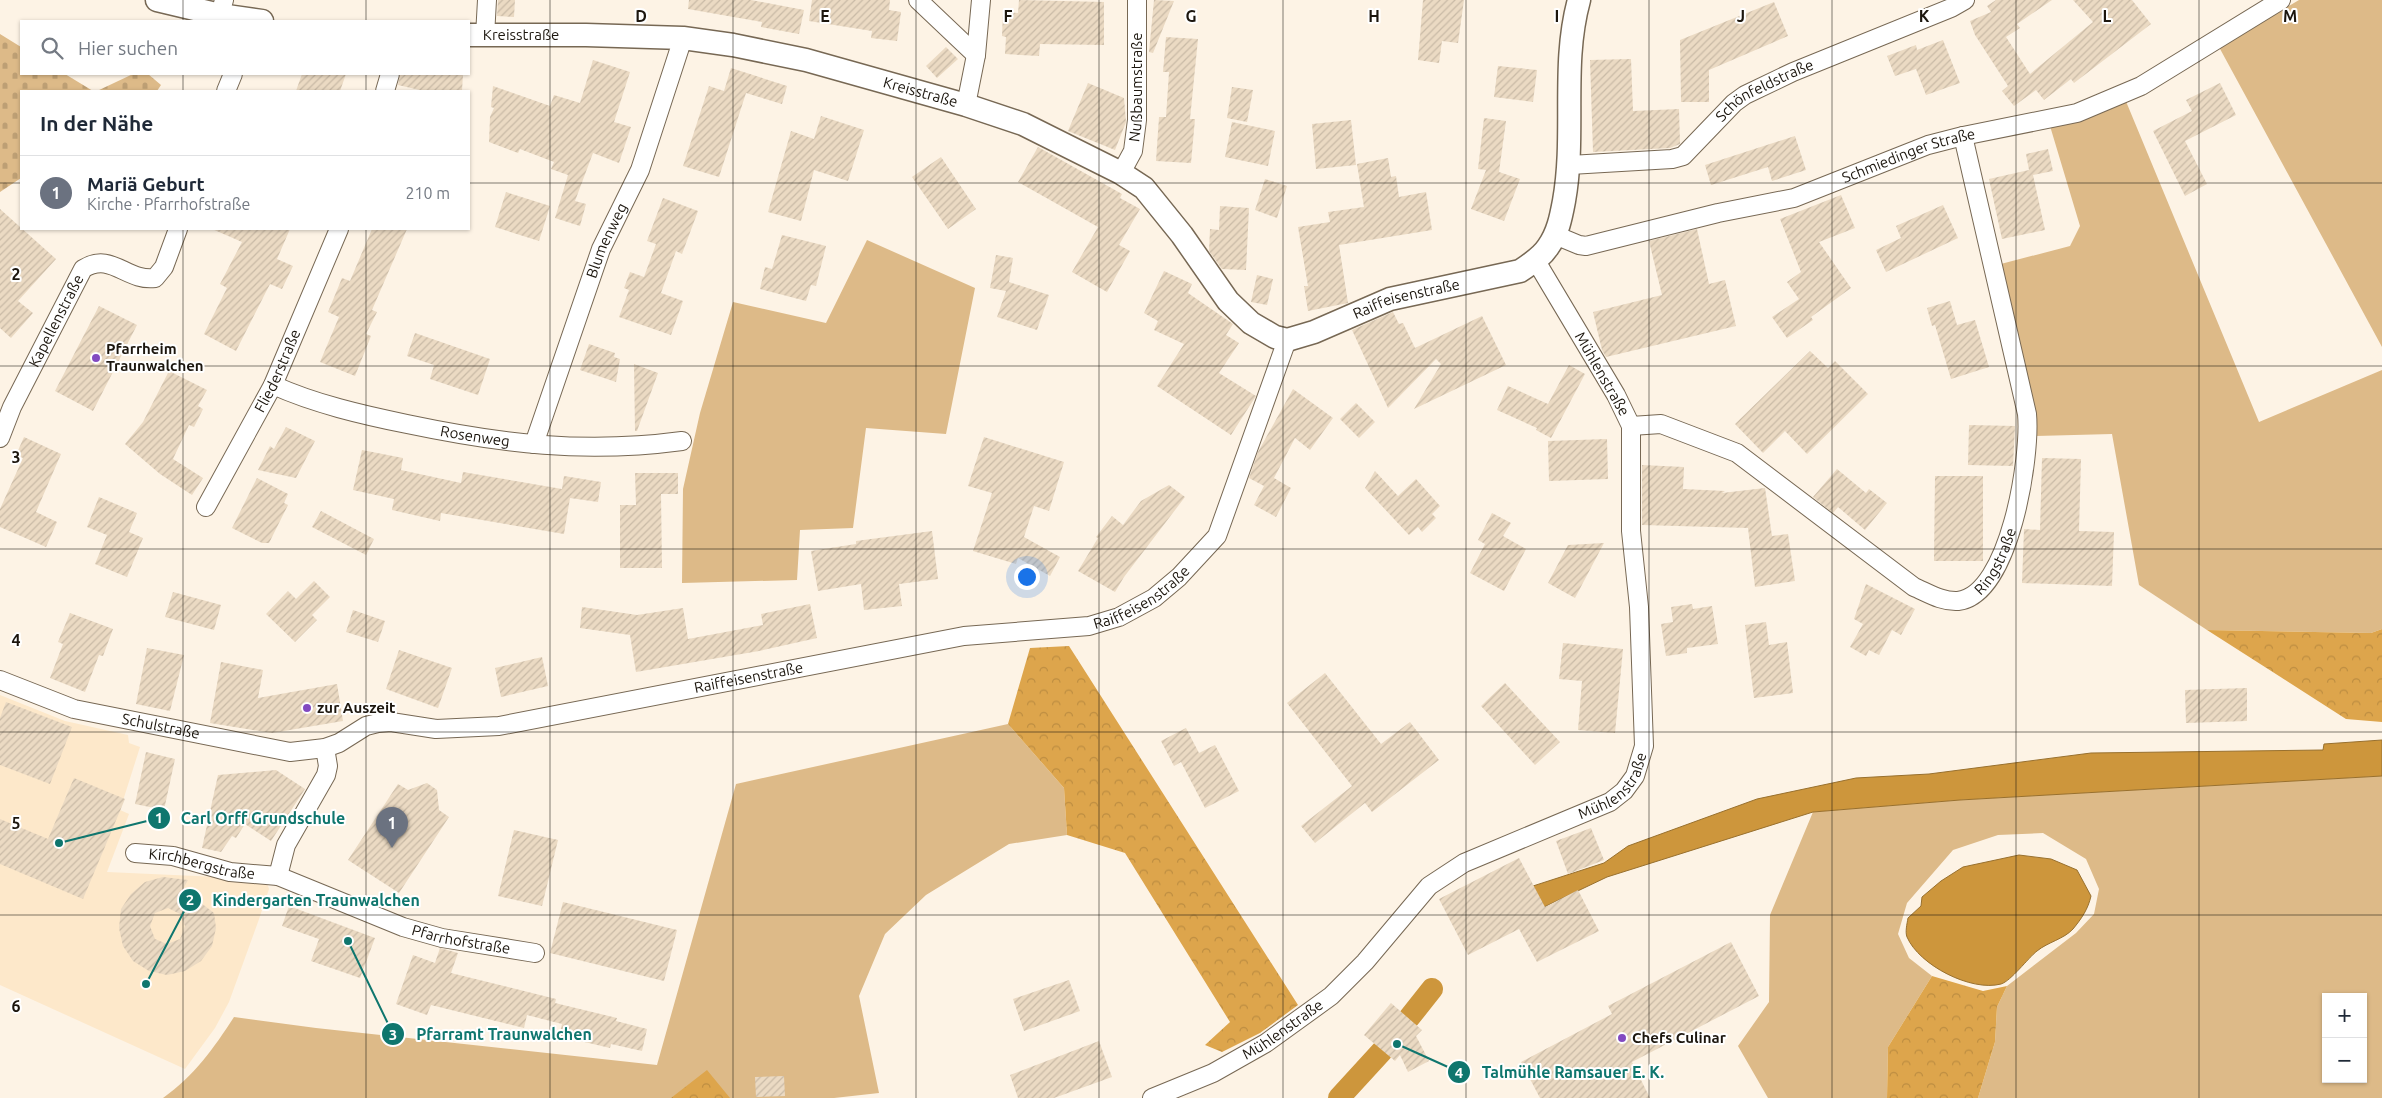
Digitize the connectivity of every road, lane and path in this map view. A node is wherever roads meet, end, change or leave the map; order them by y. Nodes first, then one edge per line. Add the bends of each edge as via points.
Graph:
1 (157, 0) edge
2 (487, 0) edge
3 (918, 0) edge
4 (980, 0) edge
5 (1137, 0) edge
6 (1579, 0) edge
7 (1965, 0) edge
8 (2281, 0) edge
9 (222, 7) edge
10 (252, 20) edge
11 (477, 35) edge
12 (683, 38) junction
13 (976, 55) junction
14 (233, 75) edge
15 (390, 75) edge
16 (226, 90) edge
17 (385, 90) edge
18 (966, 105) junction
19 (1963, 136) junction
20 (1570, 165) junction
21 (1121, 173) junction
22 (178, 230) edge
23 (339, 230) edge
24 (1555, 235) junction
25 (1536, 261) junction
26 (1287, 340) junction
27 (273, 386) junction
28 (1631, 426) junction
29 (0, 438) edge
30 (682, 441) dead end
31 (534, 444) junction
32 (206, 507) dead end
33 (0, 680) edge
34 (325, 748) junction
35 (135, 852) dead end
36 (278, 876) junction
37 (534, 953) dead end
38 (1152, 1098) edge

1 - 9 street
2 - 11 street
3 - 13 street
4 - 13 street
5 - 21 street, Nußbaumstraße via 1137,120 1133,151
6 - 20 street, Raiffeisenstraße via 1571,47
7 - 20 street, Schönfeldstraße via 1745,95 1683,156
8 - 19 street, Schmiedinger Straße via 2141,86 2119,96 2077,113
9 - 10 street
11 - 12 street, Kreisstraße
12 - 18 street, Kreisstraße via 778,54
12 - 31 street, Blumenweg via 640,170 601,249
13 - 18 street
14 - 16 street
15 - 17 street
18 - 21 street, Kreisstraße via 1023,124
19 - 24 street, Schmiedinger Straße via 1928,145 1794,198 1586,246
19 - 28 street, Ringstraße via 2029,431 2023,486 1999,564 1977,594 1958,600 1942,599 1914,587 1737,453 1661,424
20 - 24 street, Raiffeisenstraße via 1561,220
21 - 26 street, Kreisstraße via 1154,198 1233,307 1265,332
22 - 29 street, Kapellenstraße via 164,267 155,278 141,278 103,262 92,263 84,269 18,395
23 - 27 street, Fliederstraße
24 - 25 street, Raiffeisenstraße
25 - 26 street, Raiffeisenstraße via 1520,271 1378,303 1314,332
25 - 28 street, Mühlenstraße
26 - 34 street, Raiffeisenstraße via 1217,536 1179,578 1119,617 1089,626 964,636 499,726 436,729 378,723
27 - 31 street, Rosenweg via 364,415 470,437
27 - 32 street, Fliederstraße
28 - 38 street, Mühlenstraße via 1631,532 1639,607 1644,746 1635,776 1610,802 1464,863 1429,886 1365,962 1331,996 1266,1043 1213,1073
30 - 31 street, Rosenweg via 639,447 583,449
33 - 34 street, Schulstraße via 74,709 109,717 274,750 304,752
34 - 36 street via 326,775 286,845
35 - 36 street, Kirchbergstraße via 173,856 230,872
36 - 37 street, Pfarrhofstraße via 403,927 442,938

